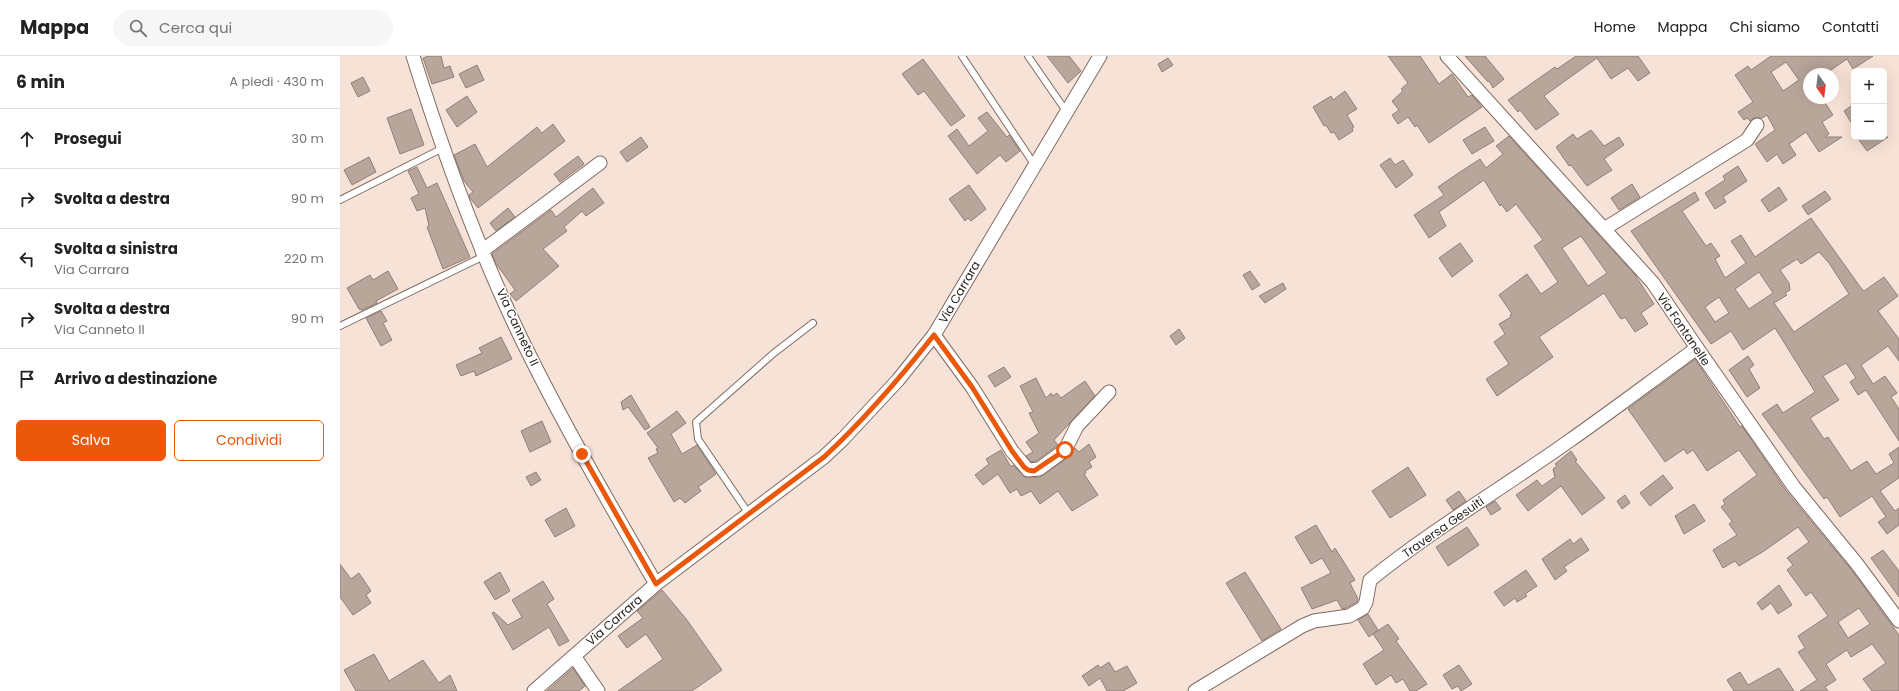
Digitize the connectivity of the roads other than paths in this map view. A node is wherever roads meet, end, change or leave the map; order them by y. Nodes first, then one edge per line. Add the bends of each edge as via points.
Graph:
1 (962, 56) edge
2 (1028, 56) edge
3 (1100, 56) edge
4 (1447, 56) edge
5 (414, 57) edge
6 (1066, 111) junction
7 (1757, 126) dead end
8 (443, 148) junction
9 (600, 163) dead end
10 (1034, 164) junction
11 (340, 200) edge
12 (1604, 228) junction
13 (483, 253) junction
14 (813, 323) dead end
15 (340, 326) edge
16 (934, 335) junction
17 (1696, 348) junction
18 (1109, 392) dead end
19 (749, 514) junction
20 (656, 584) junction
21 (1899, 621) edge
22 (574, 656) junction
23 (534, 691) edge
24 (598, 691) edge
25 (1195, 691) edge

1 - 10 lane
2 - 6 lane
3 - 6 street, Via Carrara
4 - 12 street, Via Fontanelle
5 - 8 street, Via Canneto II
6 - 10 street, Via Carrara
7 - 12 street via 1747,140
8 - 11 lane
8 - 13 street, Via Canneto II
9 - 13 street
10 - 16 street, Via Carrara
12 - 17 street, Via Fontanelle via 1653,283
13 - 15 lane
13 - 20 street, Via Canneto II via 521,337 582,454
14 - 19 lane via 774,353 696,422 698,439
16 - 18 street via 972,387 1012,451 1028,470 1040,468 1065,450 1077,426
16 - 19 street, Via Carrara via 898,380 843,439 824,457
17 - 21 street, Via Fontanelle via 1794,487 1857,564
17 - 25 street, Traversa Gesuiti via 1569,442 1427,537 1370,580 1363,608 1350,616 1314,621 1302,626
19 - 20 street, Via Carrara
20 - 22 street, Via Carrara
22 - 23 street, Via Carrara
22 - 24 street

